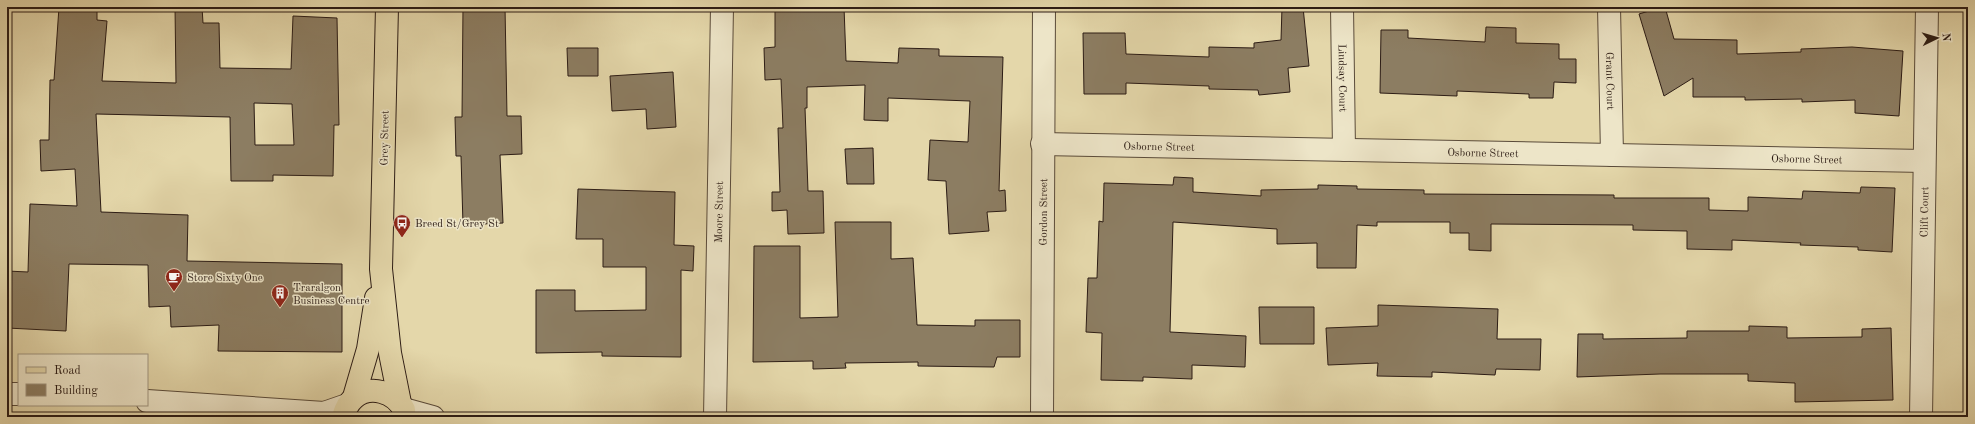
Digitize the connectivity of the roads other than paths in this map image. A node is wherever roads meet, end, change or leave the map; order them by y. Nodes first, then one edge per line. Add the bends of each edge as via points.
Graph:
1 (387, 7) edge
2 (722, 7) edge
3 (1044, 7) edge
4 (1342, 7) edge
5 (1609, 7) edge
6 (1927, 7) edge
7 (1042, 144) junction
8 (1344, 150) junction
9 (1612, 155) junction
10 (1924, 161) junction
11 (381, 270) junction
12 (7, 394) edge
13 (18, 394) edge
14 (148, 401) edge
15 (348, 406) edge
16 (404, 410) edge
17 (433, 417) edge
18 (715, 417) edge
19 (1042, 417) edge
20 (1921, 417) edge

1 - 11 main road, Grey Street
2 - 18 street, Moore Street
3 - 7 street, Gordon Street
4 - 8 street, Lindsay Court
5 - 9 street, Grant Court
6 - 10 street, Clift Court
7 - 8 street, Osborne Street
7 - 19 street, Gordon Street
8 - 9 street, Osborne Street
9 - 10 street, Osborne Street
10 - 20 street, Clift Court
11 - 15 main road, Grey Street via 368,349
11 - 16 main road, Grey Street via 390,353
12 - 13 street
14 - 15 street via 324,413
15 - 16 main road via 368,392 384,392
16 - 17 street

